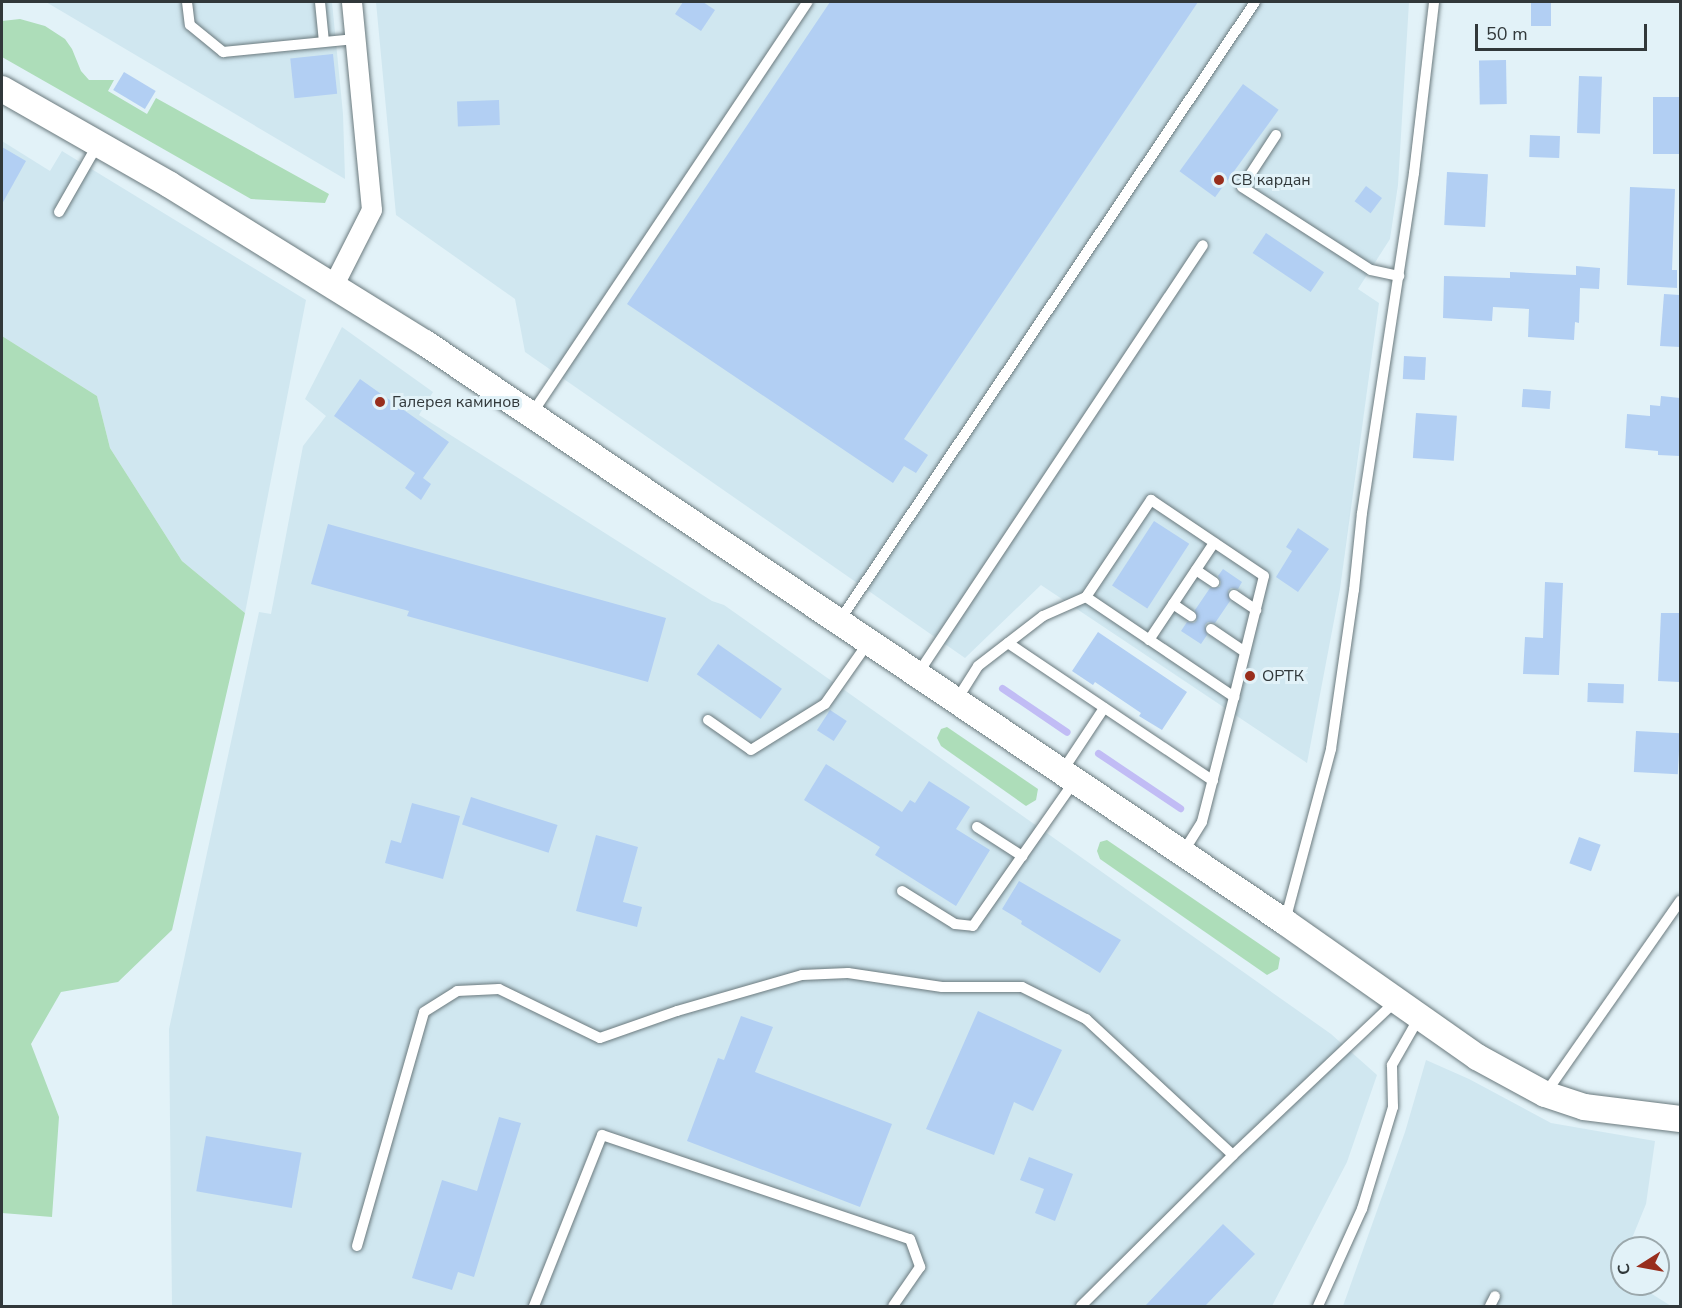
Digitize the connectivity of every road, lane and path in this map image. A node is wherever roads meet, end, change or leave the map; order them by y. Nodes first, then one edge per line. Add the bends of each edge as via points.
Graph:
1 (187, 2) edge
2 (320, 2) edge
3 (352, 2) edge
4 (808, 2) edge
5 (1255, 2) edge
6 (1434, 2) edge
7 (355, 39) junction
8 (324, 42) junction
9 (3, 93) edge
10 (1276, 135) dead end
11 (98, 144) junction
12 (59, 212) dead end
13 (1203, 245) dead end
14 (1399, 276) junction
15 (333, 287) junction
16 (530, 415) junction
17 (1214, 543) junction
18 (1196, 570) junction
19 (1214, 582) dead end
20 (1234, 595) dead end
21 (1086, 597) junction
22 (1173, 604) junction
23 (1256, 610) junction
24 (1191, 616) dead end
25 (838, 623) junction
26 (1211, 629) dead end
27 (1149, 640) junction
28 (868, 643) junction
29 (1008, 643) junction
30 (1245, 652) junction
31 (916, 676) junction
32 (1234, 697) junction
33 (955, 702) junction
34 (1104, 708) junction
35 (708, 720) dead end
36 (1068, 777) junction
37 (1213, 781) junction
38 (977, 827) dead end
39 (1182, 854) junction
40 (1022, 856) junction
41 (902, 891) dead end
42 (1680, 901) edge
43 (1285, 922) junction
44 (1398, 1000) junction
45 (1420, 1016) junction
46 (1545, 1094) junction
47 (1680, 1119) edge
48 (1233, 1155) junction
49 (357, 1246) dead end
50 (534, 1306) edge
51 (893, 1306) edge
52 (1081, 1306) edge
53 (1318, 1306) edge

1 - 8 lane via 190,25 223,52
2 - 8 lane
3 - 7 street
4 - 16 lane
5 - 25 lane
6 - 14 lane
7 - 8 lane
7 - 15 street via 372,210
9 - 11 street
10 - 14 lane via 1242,187 1371,270
11 - 12 lane
11 - 15 street
13 - 31 lane
14 - 43 lane via 1331,748
15 - 16 street via 425,343
16 - 25 street
17 - 18 lane
17 - 21 lane via 1151,500
17 - 23 lane via 1264,576
18 - 19 lane
18 - 22 lane
20 - 23 lane
21 - 27 lane
21 - 29 lane via 1043,616
22 - 24 lane
22 - 27 lane
23 - 30 lane
25 - 28 street
26 - 30 lane
27 - 32 lane
28 - 31 street
28 - 35 lane via 825,704 751,750
29 - 33 lane via 978,666
29 - 34 lane
30 - 32 lane
31 - 33 street
32 - 37 lane
33 - 36 street
34 - 36 lane
34 - 37 lane
36 - 39 street
36 - 40 lane
37 - 39 lane via 1202,822
38 - 40 lane
39 - 43 street
40 - 41 lane via 973,926 955,924
42 - 46 lane
43 - 44 street
44 - 45 street
44 - 48 lane
45 - 46 street via 1477,1057
45 - 53 lane via 1392,1065 1393,1107 1362,1209
46 - 47 street via 1584,1107
48 - 49 lane via 1086,1019 1022,987 942,987 848,973 802,975 600,1038 498,989 457,991 424,1012
48 - 52 lane
50 - 51 lane via 602,1135 910,1239 920,1267

